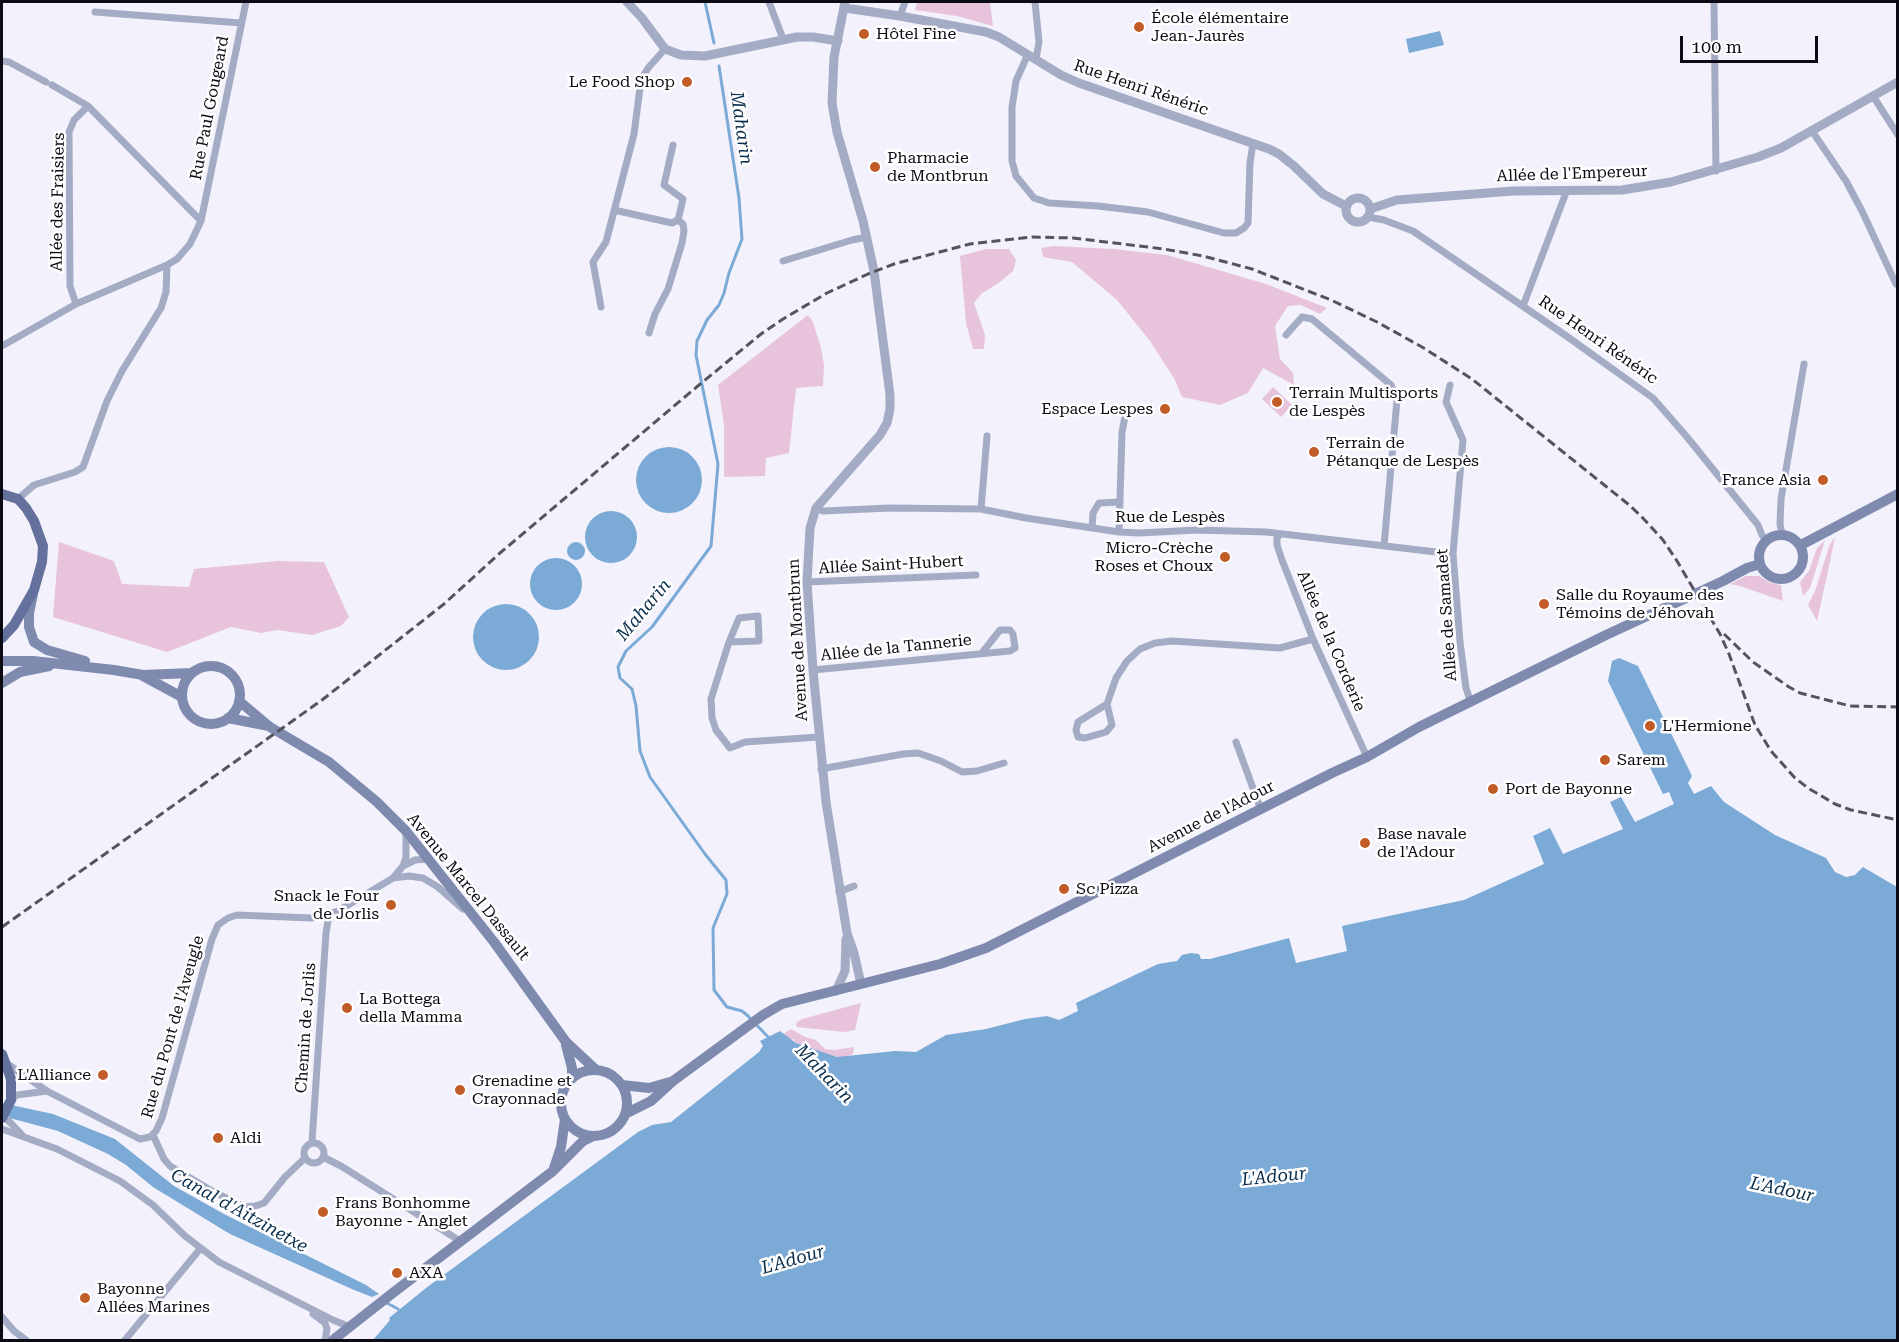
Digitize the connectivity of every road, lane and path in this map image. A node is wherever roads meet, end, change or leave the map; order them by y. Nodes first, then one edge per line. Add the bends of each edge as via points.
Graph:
1 (246, 2) edge
2 (627, 2) edge
3 (769, 2) edge
4 (905, 2) edge
5 (1035, 2) edge
6 (1714, 2) edge
7 (845, 5) edge
8 (95, 12) dead end
9 (900, 16) junction
10 (241, 23) junction
11 (783, 39) junction
12 (838, 40) junction
13 (665, 49) junction
14 (1032, 57) junction
15 (2, 60) edge
16 (1898, 82) edge
17 (1872, 96) junction
18 (88, 106) junction
19 (1812, 131) junction
20 (1898, 135) edge
21 (1253, 143) junction
22 (674, 145) dead end
23 (1716, 171) junction
24 (1567, 190) junction
25 (1346, 206) junction
26 (614, 210) junction
27 (1369, 213) junction
28 (201, 220) junction
29 (678, 220) junction
30 (867, 237) junction
31 (783, 261) dead end
32 (167, 265) junction
33 (1896, 284) dead end
34 (76, 304) junction
35 (1523, 306) junction
36 (601, 307) dead end
37 (649, 333) dead end
38 (1286, 335) dead end
39 (2, 346) edge
40 (1804, 364) dead end
41 (1450, 385) dead end
42 (1126, 412) dead end
43 (987, 436) dead end
44 (2, 494) edge
45 (1898, 494) edge
46 (18, 499) junction
47 (1120, 502) junction
48 (816, 508) junction
49 (981, 509) junction
50 (1092, 528) junction
51 (1119, 532) junction
52 (1280, 534) junction
53 (1782, 534) junction
54 (1766, 540) junction
55 (1801, 545) junction
56 (1384, 546) junction
57 (1454, 554) junction
58 (1760, 564) junction
59 (976, 575) dead end
60 (807, 582) junction
61 (34, 590) junction
62 (2, 638) edge
63 (1313, 639) junction
64 (729, 642) junction
65 (982, 654) junction
66 (2, 661) edge
67 (61, 664) junction
68 (114, 670) junction
69 (813, 670) junction
70 (192, 673) junction
71 (143, 675) junction
72 (2, 683) edge
73 (182, 697) junction
74 (239, 701) junction
75 (1471, 703) junction
76 (1107, 704) junction
77 (228, 718) junction
78 (275, 729) junction
79 (819, 737) junction
80 (1236, 742) dead end
81 (1367, 757) junction
82 (1004, 762) dead end
83 (821, 770) junction
84 (1261, 810) junction
85 (406, 831) junction
86 (429, 859) junction
87 (403, 866) junction
88 (393, 878) junction
89 (854, 886) dead end
90 (839, 892) junction
91 (329, 915) junction
92 (478, 921) junction
93 (846, 933) junction
94 (861, 984) junction
95 (836, 991) junction
96 (566, 1042) junction
97 (4, 1058) edge
98 (596, 1070) junction
99 (572, 1078) junction
100 (673, 1081) junction
101 (622, 1085) junction
102 (47, 1092) junction
103 (11, 1100) junction
104 (625, 1114) junction
105 (3, 1117) edge
106 (565, 1119) junction
107 (2, 1129) edge
108 (153, 1135) junction
109 (593, 1136) junction
110 (26, 1139) junction
111 (312, 1143) junction
112 (323, 1157) junction
113 (305, 1158) junction
114 (553, 1171) junction
115 (460, 1241) junction
116 (200, 1249) junction
117 (291, 1299) junction
118 (2, 1317) edge
119 (2, 1327) edge
120 (350, 1327) junction
121 (14, 1331) junction
122 (26, 1341) edge
123 (125, 1341) edge
124 (325, 1341) edge
125 (333, 1341) edge
126 (342, 1341) edge

1 - 10 street, Rue Paul Gougeard
2 - 13 street
3 - 11 street
4 - 9 street
5 - 14 street via 1039,42
6 - 23 street
7 - 9 street, Rue Henri Rénéric
7 - 12 street, Avenue de Montbrun
8 - 10 street
9 - 14 street, Rue Henri Rénéric via 986,32
10 - 28 street, Rue Paul Gougeard
11 - 12 street
11 - 13 street via 705,56 681,55
12 - 30 street, Avenue de Montbrun via 832,103
13 - 26 street via 641,80 634,134
14 - 21 street, Rue Henri Rénéric via 1079,83
14 - 21 street via 1016,81 1012,161 1016,176 1034,198 1049,203 1148,212 1236,233 1248,223
15 - 18 street
16 - 17 street, Allée de l'Empereur
17 - 19 street, Allée de l'Empereur
17 - 20 street
18 - 28 street
18 - 34 street, Allée des Fraisiers via 74,120 69,132 70,286
19 - 23 street, Allée de l'Empereur via 1758,158
19 - 33 street via 1846,181
21 - 25 street, Rue Henri Rénéric via 1279,154 1323,194
22 - 29 street via 664,185 683,199
23 - 24 street, Allée de l'Empereur via 1644,187
24 - 27 street, Allée de l'Empereur via 1397,200
24 - 35 street
25 - 27 street via 1359,198 1366,201
25 - 27 street via 1347,218 1354,222 1362,222
26 - 29 street via 672,223
26 - 36 street via 606,242 593,262
27 - 35 street, Rue Henri Rénéric via 1413,231
28 - 32 street, Rue Paul Gougeard via 190,244
29 - 37 street via 683,224 682,243
30 - 31 street
30 - 48 street, Avenue de Montbrun via 876,281 890,409 880,435
32 - 34 street, Rue Paul Gougeard
32 - 46 street via 161,308 122,371 83,467 34,485
34 - 39 street, Rue Paul Gougeard
35 - 54 street, Rue Henri Rénéric via 1653,398 1758,525
38 - 56 street via 1302,317 1312,319 1391,385 1397,400
40 - 53 street via 1781,499
41 - 57 street, Allée de Samadet via 1446,402 1463,440
42 - 47 street
43 - 49 street
44 - 46 main road
45 - 55 main road
46 - 61 main road via 34,521 43,546
47 - 50 street via 1099,503 1093,513
47 - 51 street
48 - 49 street, Rue de Lespès
48 - 60 street, Avenue de Montbrun via 810,528
49 - 50 street, Rue de Lespès
50 - 51 street, Rue de Lespès
51 - 52 street, Rue de Lespès
52 - 56 street, Rue de Lespès
52 - 63 street, Allée de la Corderie via 1277,545
53 - 54 main road
53 - 55 main road
54 - 58 main road via 1759,552
55 - 58 main road via 1802,565 1789,578 1772,577
56 - 57 street, Rue de Lespès
57 - 75 street, Allée de Samadet via 1460,642
58 - 75 main road, Avenue de l'Adour
59 - 60 street, Allée Saint-Hubert
60 - 69 street, Avenue de Montbrun
61 - 62 main road
61 - 68 main road via 29,627 34,642 47,650
63 - 76 street via 1280,648 1155,643 1140,649 1127,661
63 - 81 street, Allée de la Corderie
64 - 64 street via 759,640 758,616 739,618
64 - 79 street via 711,699 716,730 730,748 745,742
65 - 65 street, Allée de la Tannerie via 1000,630 1013,634 1015,648
65 - 69 street, Allée de la Tannerie
66 - 67 main road
67 - 68 main road
67 - 72 main road via 20,672
68 - 71 main road
69 - 79 street, Avenue de Montbrun
70 - 71 main road
70 - 73 main road
70 - 74 main road via 209,666 225,670 238,687
71 - 73 main road
73 - 77 main road via 186,711 200,722 216,723
74 - 77 main road
74 - 78 main road, Avenue Marcel Dassault
75 - 81 main road, Avenue de l'Adour
76 - 76 street via 1078,722 1078,737 1106,732 1112,725
77 - 78 main road, Avenue Marcel Dassault
78 - 85 main road, Avenue Marcel Dassault via 329,762
79 - 83 street, Avenue de Montbrun
80 - 84 street
81 - 84 main road, Avenue de l'Adour
82 - 83 street via 962,772 918,753
83 - 90 street, Avenue de Montbrun
84 - 94 main road, Avenue de l'Adour via 986,948
85 - 86 main road, Avenue Marcel Dassault
85 - 87 street
86 - 87 street
86 - 92 main road, Avenue Marcel Dassault
87 - 88 street, Rue du Pont de l'Aveugle
88 - 91 street, Rue du Pont de l'Aveugle
88 - 92 street via 416,877 430,882
89 - 90 street
90 - 93 street, Avenue de Montbrun
91 - 108 street, Rue du Pont de l'Aveugle via 237,915 218,925 162,1118
91 - 111 street, Chemin de Jorlis
92 - 96 main road, Avenue Marcel Dassault
93 - 94 street, Avenue de Montbrun
93 - 95 street via 845,971
94 - 95 main road, Avenue de l'Adour
95 - 100 main road, Avenue de l'Adour via 782,1004
96 - 98 main road, Avenue Marcel Dassault
96 - 99 main road, Avenue Marcel Dassault
97 - 102 street, Rue du Pont de l'Aveugle
97 - 103 main road via 11,1078
98 - 99 main road
98 - 101 main road via 611,1074
99 - 106 main road via 562,1093
100 - 101 main road, Avenue de l'Adour via 649,1088
100 - 104 main road, Avenue de l'Adour via 651,1101
101 - 104 main road via 627,1100
102 - 103 street via 17,1095
102 - 108 street, Rue du Pont de l'Aveugle via 136,1137
103 - 105 main road
104 - 109 main road via 614,1129
105 - 110 street
106 - 109 main road via 576,1131
106 - 114 main road
107 - 110 street
108 - 113 street via 170,1166 244,1207 264,1203
109 - 114 main road
110 - 116 street via 74,1157 132,1189
111 - 112 street via 321,1146
111 - 113 street via 305,1147
112 - 113 street via 314,1163
112 - 115 street
114 - 115 main road
115 - 120 main road
116 - 117 street
116 - 123 street
117 - 120 street
117 - 124 street via 325,1323
118 - 121 street
119 - 121 street
120 - 125 main road
120 - 126 main road
121 - 122 street

